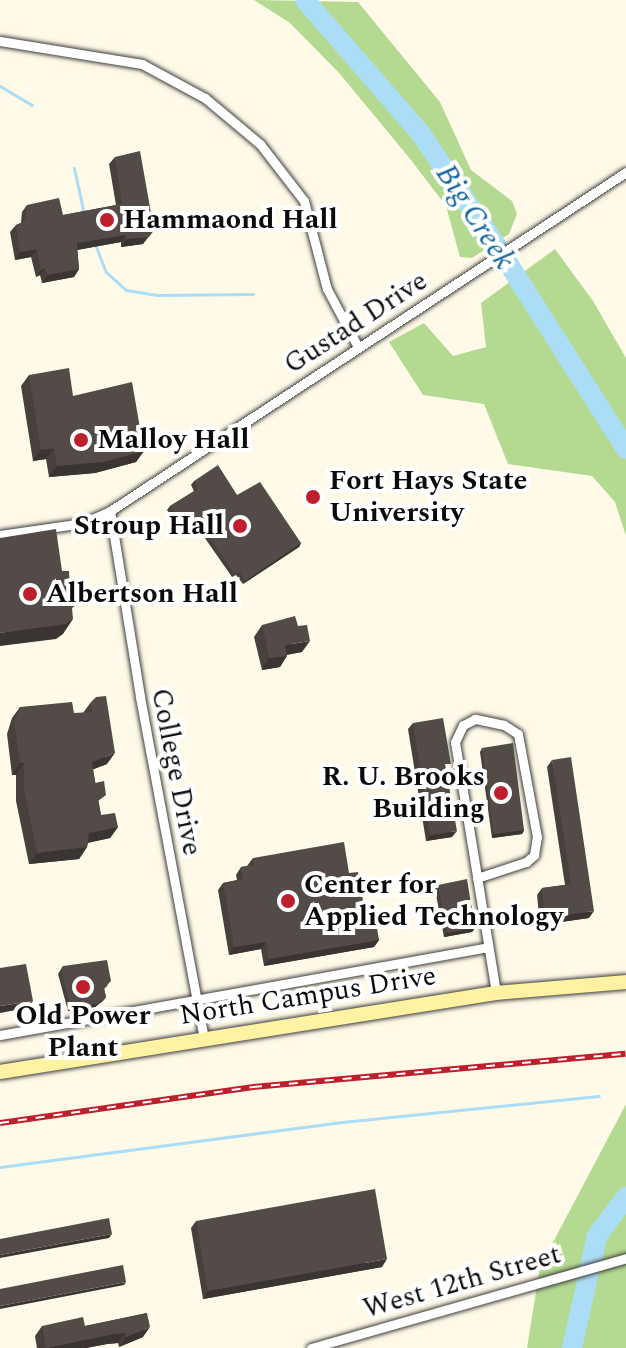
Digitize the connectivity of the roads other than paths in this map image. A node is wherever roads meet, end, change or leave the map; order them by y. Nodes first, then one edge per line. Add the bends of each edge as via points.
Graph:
1 (0, 41) edge
2 (626, 172) edge
3 (358, 347) junction
4 (110, 511) junction
5 (0, 535) edge
6 (477, 878) junction
7 (488, 947) junction
8 (626, 982) edge
9 (496, 993) junction
10 (197, 1001) junction
11 (0, 1035) edge
12 (204, 1039) junction
13 (0, 1072) edge
14 (626, 1258) edge
15 (311, 1348) edge

1 - 3 street via 142,64 205,98 260,144 304,201 327,289
2 - 3 street, Gustad Drive
3 - 4 street, Gustad Drive
4 - 5 street, Gustad Drive via 83,523
4 - 10 street, College Drive
6 - 6 street via 526,862 534,855 537,837 518,734 475,719 463,725 455,742
6 - 7 street
7 - 9 street
7 - 10 street, North Campus Drive
8 - 9 main road, North Campus Drive
9 - 12 main road, North Campus Drive
10 - 11 street, North Campus Drive
10 - 12 street, College Drive
12 - 13 main road, North Campus Drive
14 - 15 street, West 12th Street

